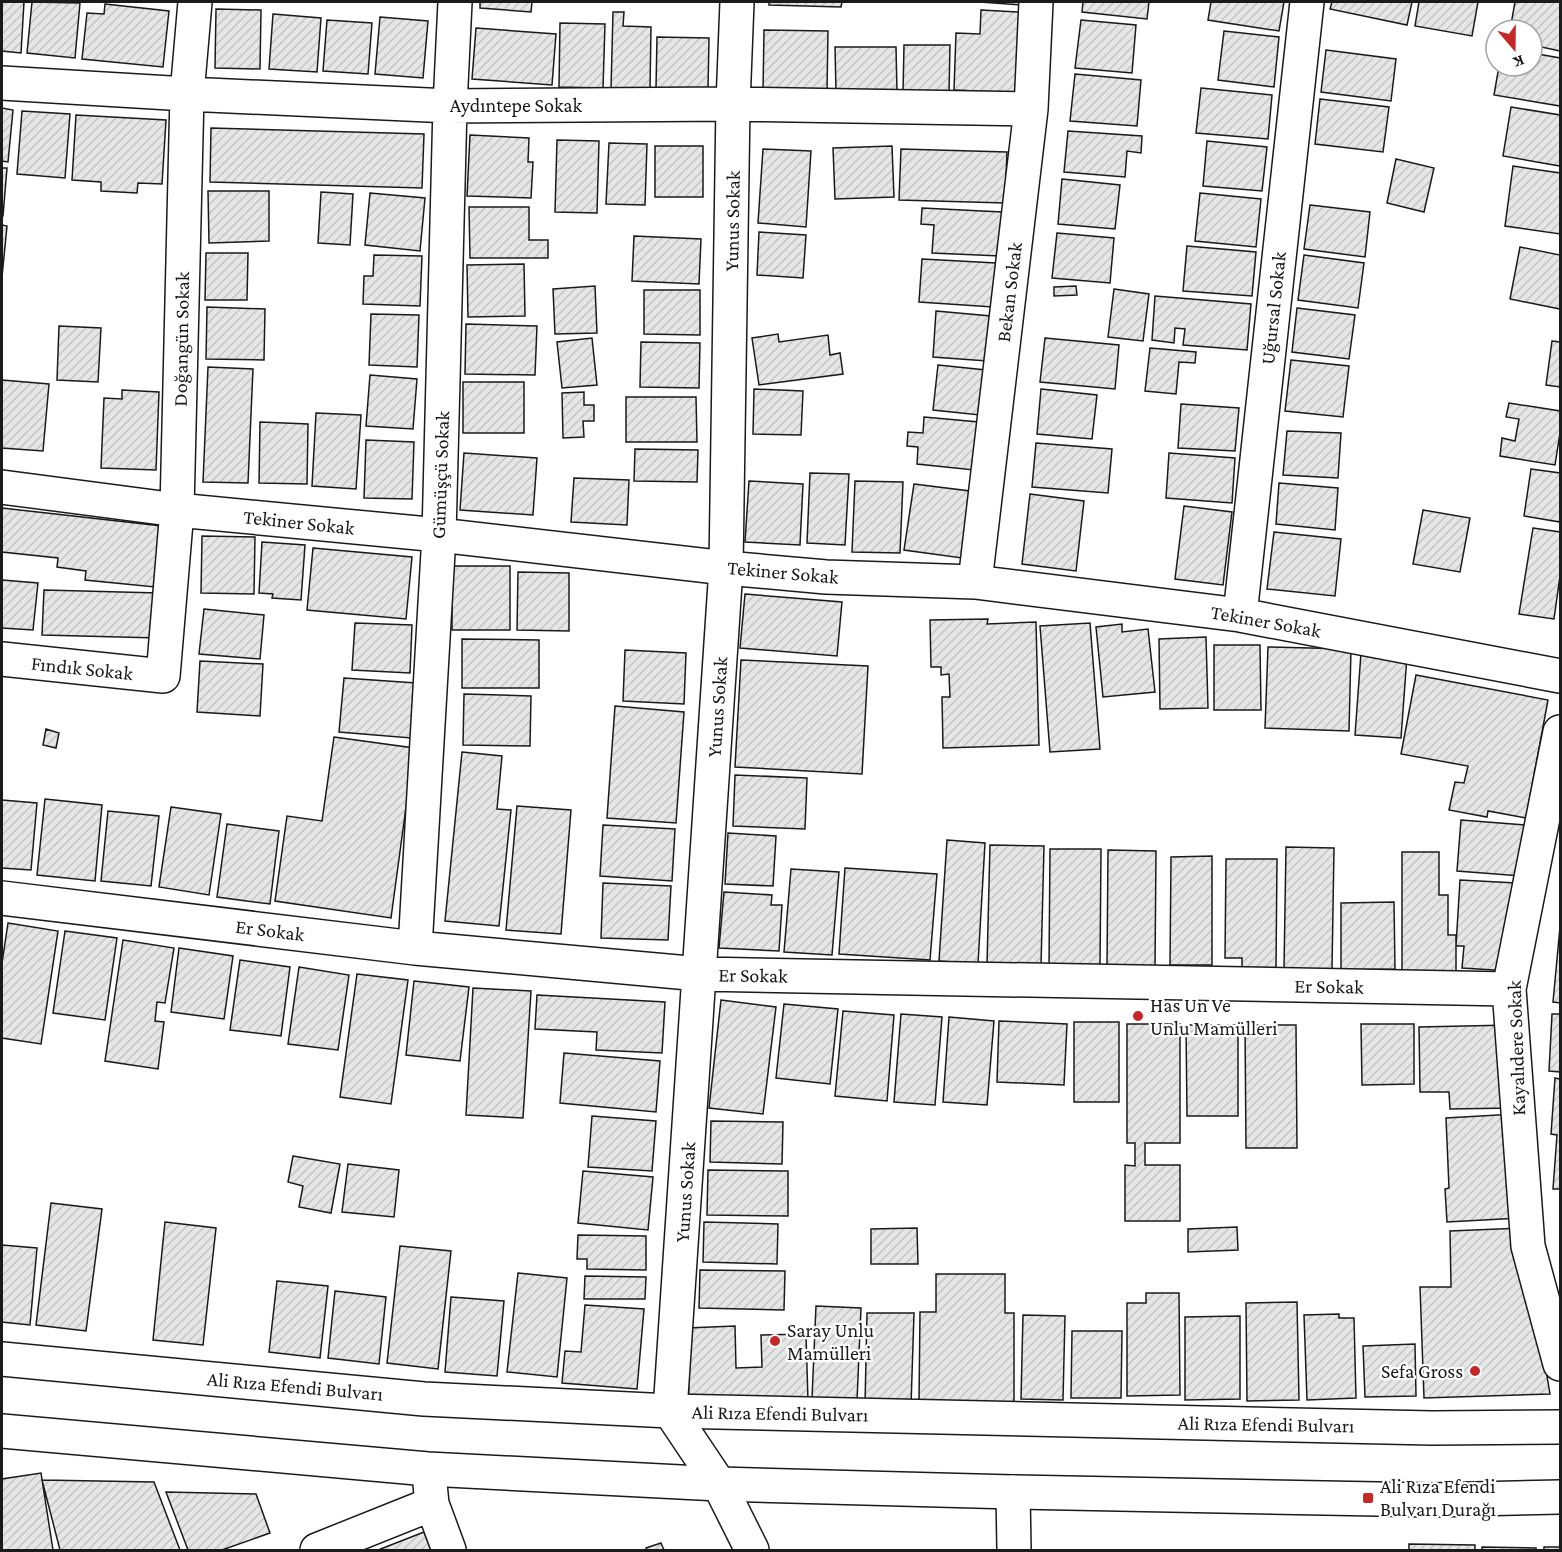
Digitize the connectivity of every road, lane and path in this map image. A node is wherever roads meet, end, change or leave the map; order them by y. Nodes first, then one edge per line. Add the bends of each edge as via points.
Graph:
1 (195, 2) edge
2 (455, 2) edge
3 (737, 2) edge
4 (1036, 2) edge
5 (1307, 2) edge
6 (2, 83) edge
7 (187, 94) junction
8 (733, 104) junction
9 (450, 106) junction
10 (1031, 109) junction
11 (2, 487) edge
12 (177, 510) junction
13 (439, 535) junction
14 (726, 568) junction
15 (975, 582) junction
16 (1240, 615) junction
17 (2, 659) edge
18 (163, 676) joint
19 (1560, 676) edge
20 (1560, 732) edge
21 (2, 898) edge
22 (415, 948) junction
23 (700, 974) junction
24 (1509, 989) junction
25 (2, 1359) edge
26 (1560, 1364) edge
27 (670, 1411) junction
28 (1560, 1427) edge
29 (2, 1431) edge
30 (428, 1469) junction
31 (719, 1484) junction
32 (1013, 1492) junction
33 (1560, 1497) edge
34 (432, 1504) junction
35 (317, 1551) edge
36 (449, 1551) edge
37 (752, 1551) edge
38 (1014, 1551) edge

1 - 7 street, Doğangün Sokak
2 - 9 street, Gümüşçü Sokak
3 - 8 street, Yunus Sokak
4 - 10 street, Bekan Sokak
5 - 16 street, Uğursal Sokak
6 - 7 street, Aydıntepe Sokak
7 - 9 street, Aydıntepe Sokak
7 - 12 street, Doğangün Sokak
8 - 9 street, Aydıntepe Sokak
8 - 10 street, Aydıntepe Sokak
8 - 14 street, Yunus Sokak
9 - 13 street, Gümüşçü Sokak
10 - 15 street, Bekan Sokak
11 - 12 street, Tekiner Sokak
12 - 13 street, Tekiner Sokak
12 - 18 street, Doğangün Sokak
13 - 14 street, Tekiner Sokak
13 - 22 street, Gümüşçü Sokak
14 - 15 street, Tekiner Sokak via 826,577
14 - 23 street, Yunus Sokak
15 - 16 street, Tekiner Sokak
16 - 19 street, Tekiner Sokak
17 - 18 street, Fındık Sokak
20 - 24 street, Kayalıdere Sokak
21 - 22 street, Er Sokak
22 - 23 street, Er Sokak
23 - 24 street, Er Sokak
23 - 27 street, Yunus Sokak
24 - 26 street, Kayalıdere Sokak via 1528,1246
25 - 27 street, Ali Rıza Efendi Bulvarı via 424,1399
27 - 28 street, Ali Rıza Efendi Bulvarı via 1432,1428
27 - 31 street
29 - 30 street
30 - 31 street
30 - 34 street
31 - 32 street
31 - 37 street
32 - 33 street via 1432,1500
32 - 38 street
34 - 35 street
34 - 36 street

